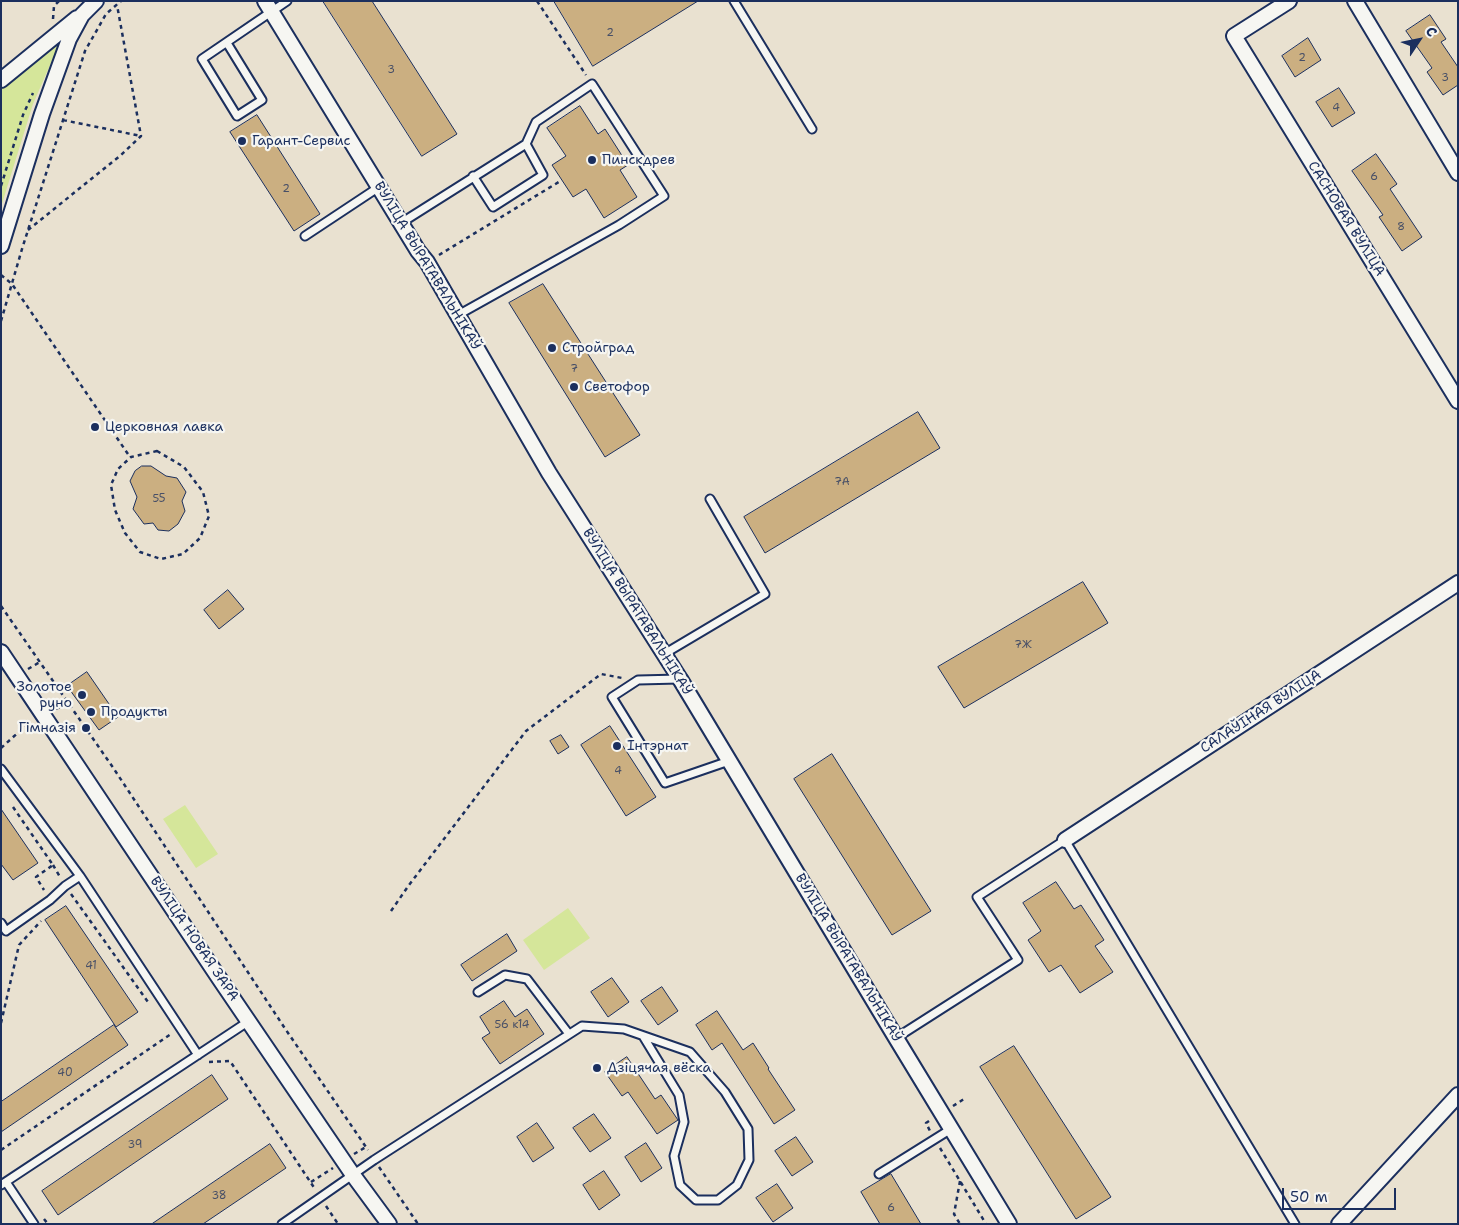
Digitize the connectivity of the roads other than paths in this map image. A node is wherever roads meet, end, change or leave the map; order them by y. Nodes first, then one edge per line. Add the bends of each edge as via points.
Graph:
1 (96, 1) edge
2 (287, 1) edge
3 (734, 1) edge
4 (1289, 1) edge
5 (1355, 1) edge
6 (268, 6) edge
7 (82, 15) junction
8 (227, 43) junction
9 (1, 80) edge
10 (812, 130) dead end
11 (526, 144) junction
12 (1458, 173) edge
13 (473, 176) junction
14 (379, 187) junction
15 (401, 223) junction
16 (305, 236) dead end
17 (1, 246) edge
18 (458, 315) junction
19 (1458, 401) edge
20 (710, 499) dead end
21 (1458, 583) edge
22 (664, 654) junction
23 (3, 659) edge
24 (680, 679) junction
25 (729, 762) junction
26 (1, 769) edge
27 (1065, 840) junction
28 (80, 876) junction
29 (1, 923) edge
30 (478, 992) dead end
31 (249, 1021) junction
32 (569, 1034) junction
33 (643, 1036) junction
34 (896, 1038) junction
35 (198, 1055) junction
36 (1458, 1095) edge
37 (951, 1129) junction
38 (880, 1174) dead end
39 (353, 1175) junction
40 (3, 1184) edge
41 (34, 1224) edge
42 (282, 1224) edge
43 (389, 1224) edge
44 (1009, 1224) edge
45 (1295, 1224) edge
46 (1339, 1224) edge

1 - 7 street
2 - 6 lane
3 - 10 lane
4 - 19 street, САСНОВАЯ ВУЛІЦА via 1234,36
5 - 12 street
6 - 8 lane
6 - 14 street, ВУЛІЦА ВЫРАТАВАЛЬНІКАЎ
7 - 9 street
7 - 17 street via 69,39 42,114
8 - 8 lane via 202,59 237,116 262,100
11 - 13 lane
11 - 13 lane via 543,175 493,207
11 - 18 lane via 536,122 592,84 664,196 619,225
13 - 15 lane
14 - 15 street, ВУЛІЦА ВЫРАТАВАЛЬНІКАЎ
14 - 16 lane
15 - 18 street, ВУЛІЦА ВЫРАТАВАЛЬНІКАЎ
18 - 22 street, ВУЛІЦА ВЫРАТАВАЛЬНІКАЎ via 549,473
20 - 22 lane via 765,594
21 - 27 street, САЛАЎІНАЯ ВУЛІЦА
22 - 24 street, ВУЛІЦА ВЫРАТАВАЛЬНІКАЎ
23 - 31 street, ВУЛІЦА НОВАЯ ЗАРА
24 - 25 street, ВУЛІЦА ВЫРАТАВАЛЬНІКАЎ
24 - 25 lane via 638,680 612,697 665,783
25 - 34 street, ВУЛІЦА ВЫРАТАВАЛЬНІКАЎ
26 - 28 lane
27 - 34 lane via 978,896 1018,960
27 - 45 lane
28 - 29 lane via 6,930
28 - 35 lane
30 - 32 lane via 505,975 527,979
31 - 35 lane
31 - 39 street, ВУЛІЦА НОВАЯ ЗАРА
32 - 33 lane via 582,1026 624,1029
32 - 39 lane
33 - 33 lane via 690,1052 725,1092 748,1129 749,1160 738,1185 718,1200 696,1200 680,1185 674,1156 684,1122 679,1095
34 - 37 street, ВУЛІЦА ВЫРАТАВАЛЬНІКАЎ
35 - 40 lane
36 - 46 street
37 - 38 lane
37 - 44 street, ВУЛІЦА ВЫРАТАВАЛЬНІКАЎ
39 - 42 lane
39 - 43 street, ВУЛІЦА НОВАЯ ЗАРА
40 - 41 lane

